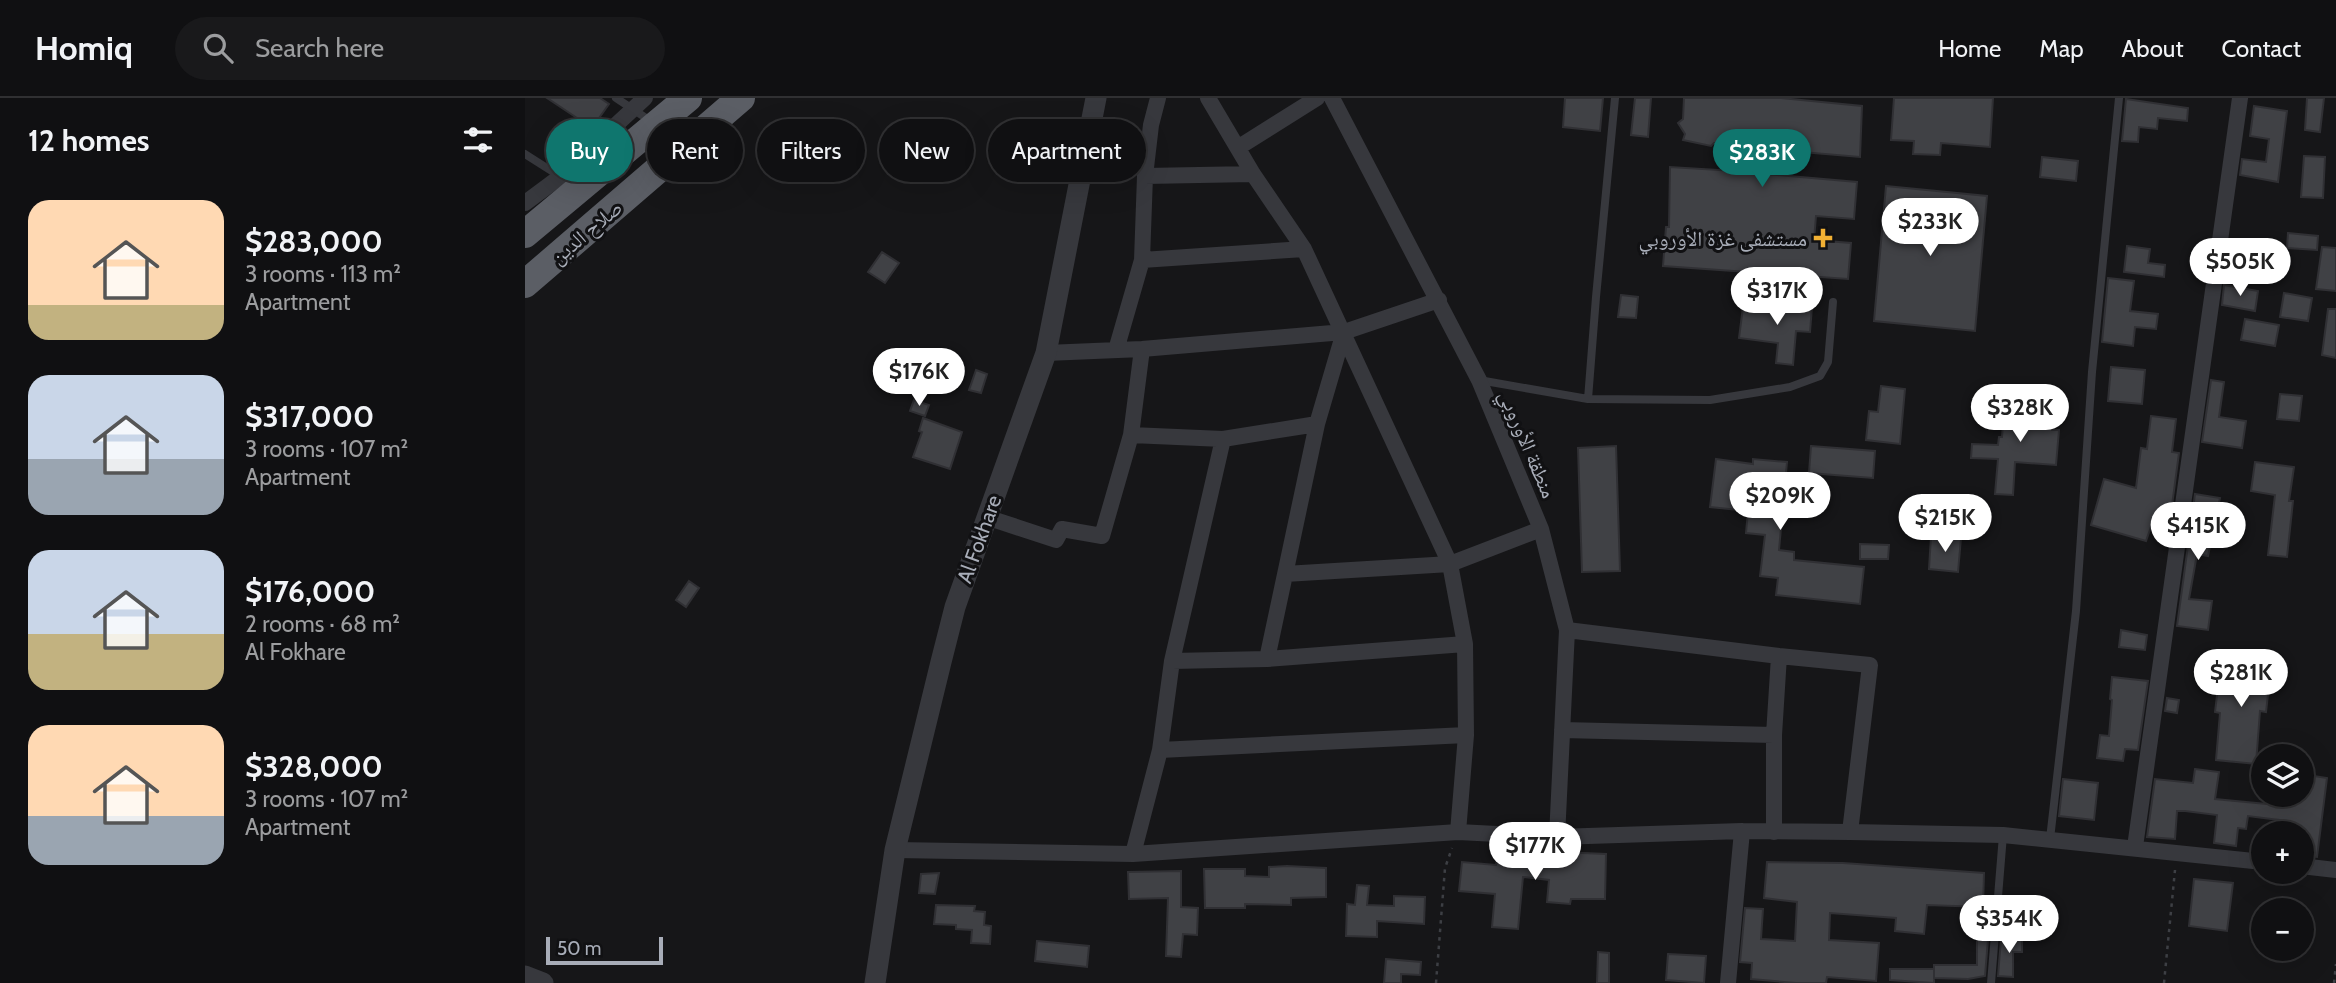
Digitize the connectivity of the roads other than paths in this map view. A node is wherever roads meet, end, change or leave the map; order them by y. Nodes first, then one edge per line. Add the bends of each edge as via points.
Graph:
1 (616, 98) edge
2 (688, 98) edge
3 (741, 98) edge
4 (1096, 98) edge
5 (1158, 98) edge
6 (1208, 98) edge
7 (1317, 98) edge
8 (1332, 98) edge
9 (1615, 98) edge
10 (2119, 98) edge
11 (2240, 98) edge
12 (639, 104) edge
13 (651, 119) edge
14 (665, 119) edge
15 (647, 133) edge
16 (1239, 146) junction
17 (525, 154) edge
18 (1146, 168) edge
19 (1253, 174) junction
20 (1146, 176) edge
21 (1145, 182) edge
22 (570, 183) junction
23 (525, 203) edge
24 (525, 234) edge
25 (1304, 249) junction
26 (1142, 260) junction
27 (525, 284) edge
28 (1439, 300) junction
29 (1833, 302) dead end
30 (1344, 332) junction
31 (1142, 349) junction
32 (1115, 350) junction
33 (1046, 353) junction
34 (1479, 380) junction
35 (1588, 399) junction
36 (1317, 424) junction
37 (1131, 435) junction
38 (1223, 439) junction
39 (986, 517) junction
40 (1541, 529) junction
41 (1450, 564) junction
42 (1285, 573) junction
43 (1567, 630) junction
44 (1465, 644) junction
45 (1779, 656) junction
46 (1267, 659) junction
47 (1173, 661) junction
48 (1562, 730) junction
49 (1466, 735) junction
50 (1774, 735) junction
51 (1160, 750) junction
52 (1742, 831) junction
53 (1458, 832) junction
54 (1774, 832) junction
55 (1850, 832) junction
56 (2003, 835) junction
57 (1557, 837) junction
58 (2049, 839) junction
59 (2135, 847) junction
60 (895, 850) junction
61 (1133, 854) junction
62 (2251, 861) edge
63 (2314, 867) edge
64 (2336, 870) edge
65 (525, 976) edge
66 (543, 983) edge
67 (875, 983) edge
68 (1728, 983) edge
69 (1991, 983) edge

1 - 12 lane
2 - 14 highway, صلاح الدين
3 - 27 highway, صلاح الدين
4 - 33 street, Al Fokhare
5 - 18 street
6 - 16 street
7 - 16 street
8 - 28 street, منطقة الأوروبي
9 - 35 lane
10 - 58 lane via 2092,372 2076,611
11 - 59 street
12 - 13 lane
12 - 22 street
15 - 22 highway, صلاح الدين
16 - 19 street
17 - 22 lane
19 - 20 street
19 - 25 street
21 - 26 street
22 - 23 street
22 - 24 highway, صلاح الدين
25 - 26 street
25 - 30 street
26 - 32 street
28 - 30 street
28 - 34 street, منطقة الأوروبي
29 - 35 lane via 1828,362 1820,376 1790,387 1710,400
30 - 31 street
30 - 36 street
30 - 41 street
31 - 32 street
31 - 37 street
32 - 33 street
33 - 39 street, Al Fokhare
34 - 35 lane
34 - 40 street, منطقة الأوروبي
36 - 38 street
36 - 42 street
37 - 38 street
37 - 39 street via 1102,536 1062,529 1056,540
38 - 47 street
39 - 60 street, Al Fokhare via 955,607
40 - 41 street
40 - 43 street, منطقة الأوروبي
41 - 42 street
41 - 44 street
42 - 46 street
43 - 45 street
43 - 48 street, منطقة الأوروبي
44 - 46 street
44 - 49 street
45 - 50 street
45 - 55 street via 1870,665
46 - 47 street
47 - 51 street
48 - 50 street
48 - 57 street, منطقة الأوروبي
49 - 51 street
49 - 53 street
50 - 54 street
51 - 61 street
52 - 54 street
52 - 57 street
52 - 68 street
53 - 57 street
53 - 61 street
54 - 55 street
55 - 56 street
56 - 58 street
56 - 69 lane
58 - 59 street
59 - 62 street
60 - 61 street
60 - 67 street, Al Fokhare
63 - 64 street
65 - 66 street

